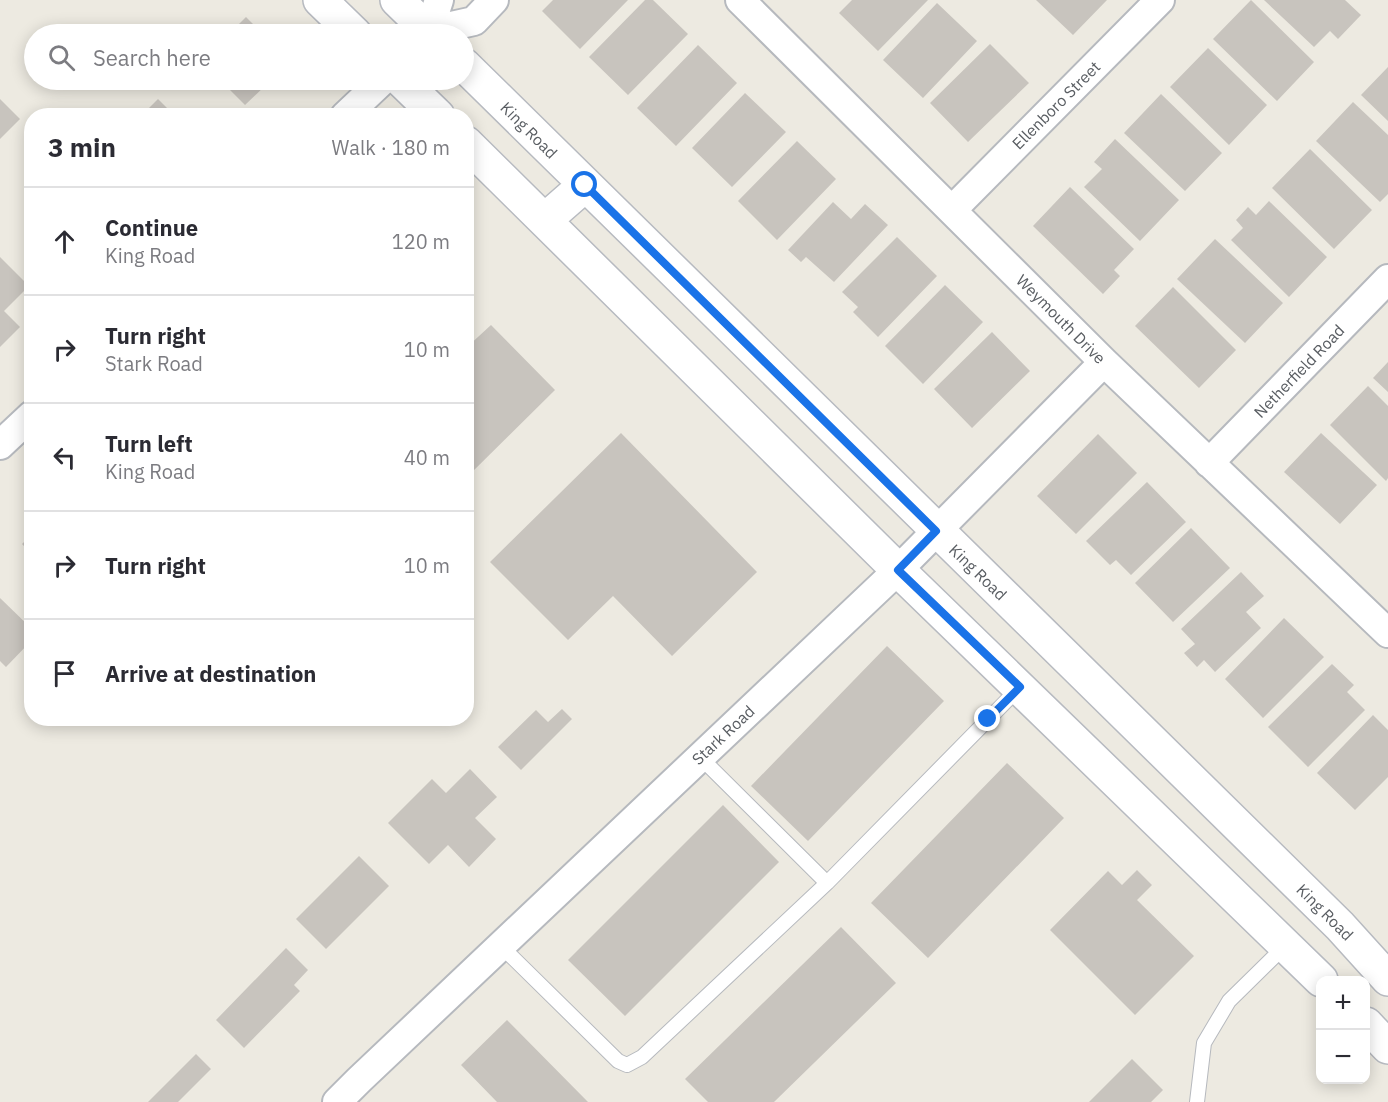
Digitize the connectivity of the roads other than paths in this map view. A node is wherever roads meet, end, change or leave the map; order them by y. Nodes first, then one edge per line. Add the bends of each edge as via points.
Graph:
1 (320, 0) edge
2 (397, 0) edge
3 (439, 0) edge
4 (494, 0) edge
5 (740, 0) edge
6 (1160, 0) edge
7 (345, 24) edge
8 (420, 24) edge
9 (432, 24) edge
10 (463, 24) edge
11 (474, 75) edge
12 (372, 90) edge
13 (411, 90) edge
14 (353, 108) edge
15 (430, 108) edge
16 (474, 151) edge
17 (585, 185) junction
18 (952, 210) junction
19 (545, 220) junction
20 (1388, 279) edge
21 (1104, 362) junction
22 (24, 422) edge
23 (0, 445) edge
24 (1209, 463) junction
25 (936, 531) junction
26 (898, 570) junction
27 (1388, 633) edge
28 (1020, 687) junction
29 (700, 757) junction
30 (1185, 774) junction
31 (1149, 812) junction
32 (827, 883) junction
33 (1286, 945) junction
34 (501, 946) junction
35 (1316, 976) edge
36 (1388, 979) edge
37 (1370, 1029) edge
38 (1388, 1047) edge
39 (337, 1102) edge
40 (1197, 1102) edge

1 - 7 street
2 - 8 street
3 - 9 street
4 - 10 street via 474,21
5 - 18 street, Weymouth Drive
6 - 18 street, Ellenboro Street
11 - 17 street, King Road
12 - 14 street
13 - 15 street
16 - 19 street
17 - 19 street
17 - 25 street, King Road
18 - 21 street, Weymouth Drive
19 - 26 street
20 - 24 street, Netherfield Road
21 - 24 street, Weymouth Drive
21 - 25 street, Stark Road
22 - 23 street
24 - 27 street, Weymouth Drive
25 - 26 street, Stark Road
25 - 30 street, King Road
26 - 28 street
26 - 29 street, Stark Road
28 - 31 street
28 - 32 lane
29 - 32 lane
29 - 34 street, Stark Road
30 - 31 street
30 - 36 street, King Road via 1341,926
31 - 33 street
32 - 34 lane via 642,1057 627,1065 618,1061
33 - 35 street
33 - 40 lane via 1229,1002 1204,1043
34 - 39 street, Stark Road
37 - 38 street

